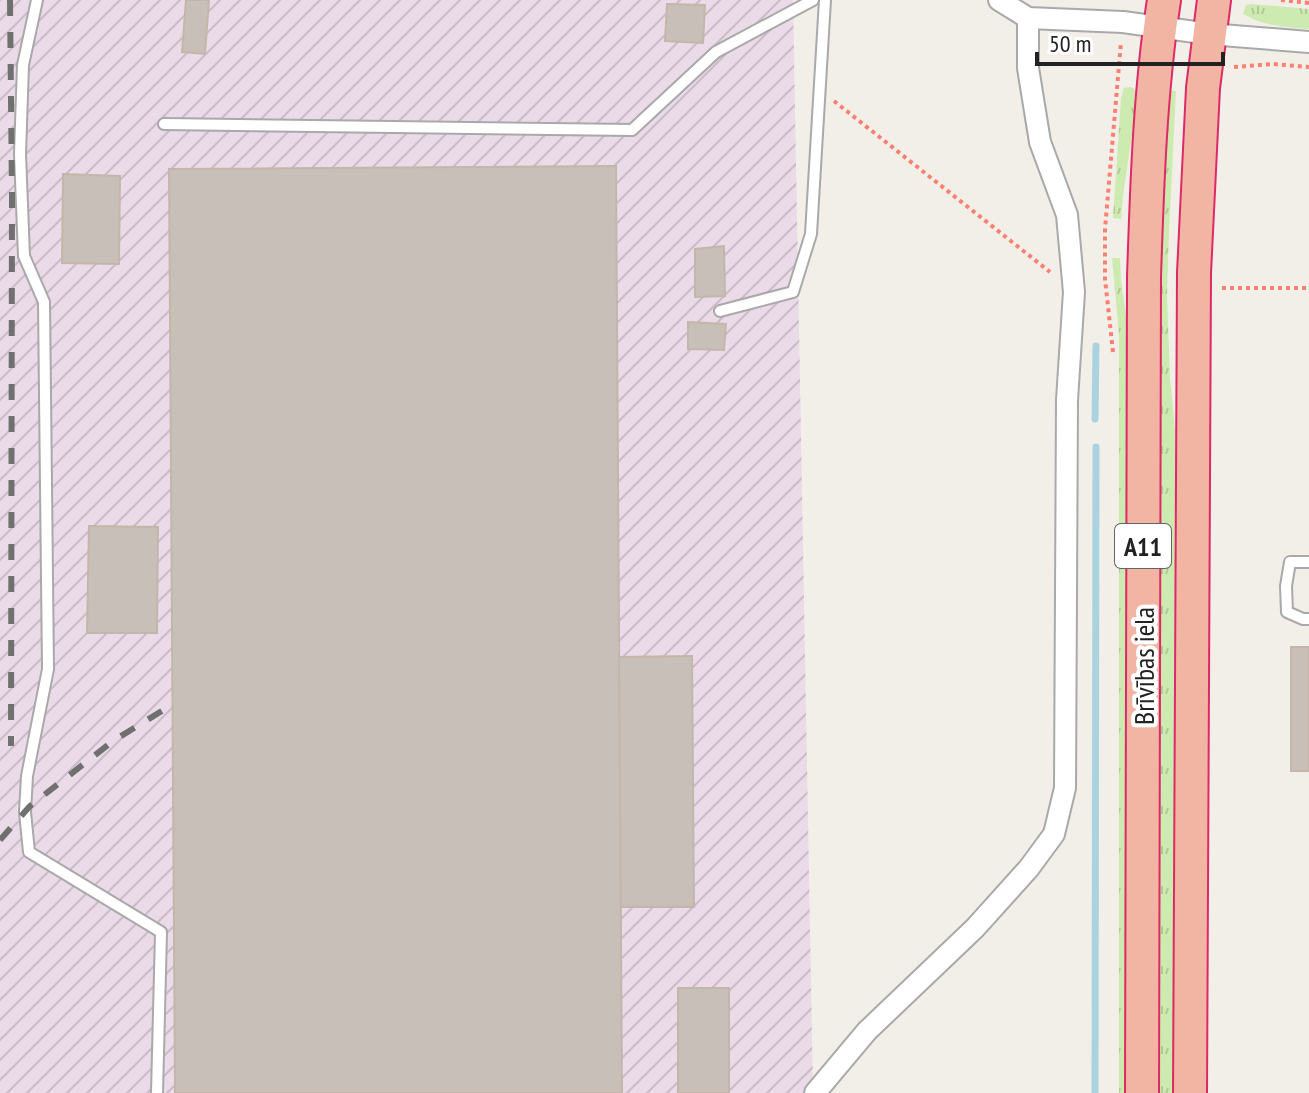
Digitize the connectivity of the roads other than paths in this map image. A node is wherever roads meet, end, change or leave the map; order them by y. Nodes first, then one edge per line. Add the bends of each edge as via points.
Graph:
1 (37, 0) edge
2 (813, 0) edge
3 (825, 0) edge
4 (999, 0) edge
5 (1214, 0) edge
6 (1162, 14) edge
7 (1028, 18) junction
8 (1209, 34) junction
9 (1309, 42) edge
10 (164, 124) dead end
11 (720, 311) dead end
12 (1309, 562) edge
13 (1309, 619) edge
14 (157, 1093) edge
15 (815, 1093) edge
16 (1142, 1093) edge
17 (1190, 1093) edge

1 - 14 lane via 23,65 20,154 24,256 44,302 48,669 27,776 29,852 161,932
2 - 10 lane via 716,52 632,130
3 - 11 lane via 811,234 793,292
4 - 7 street
5 - 8 highway, Brīvības iela / A11
6 - 7 street via 1123,22
6 - 8 street
6 - 16 highway, Brīvības iela / A11 via 1144,277
7 - 15 street via 1030,83 1040,142 1067,215 1074,292 1067,400 1065,788 1054,834 1029,868 867,1031
8 - 9 street
8 - 17 highway, Brīvības iela / A11 via 1194,273
12 - 13 lane via 1290,562 1286,586 1287,612

